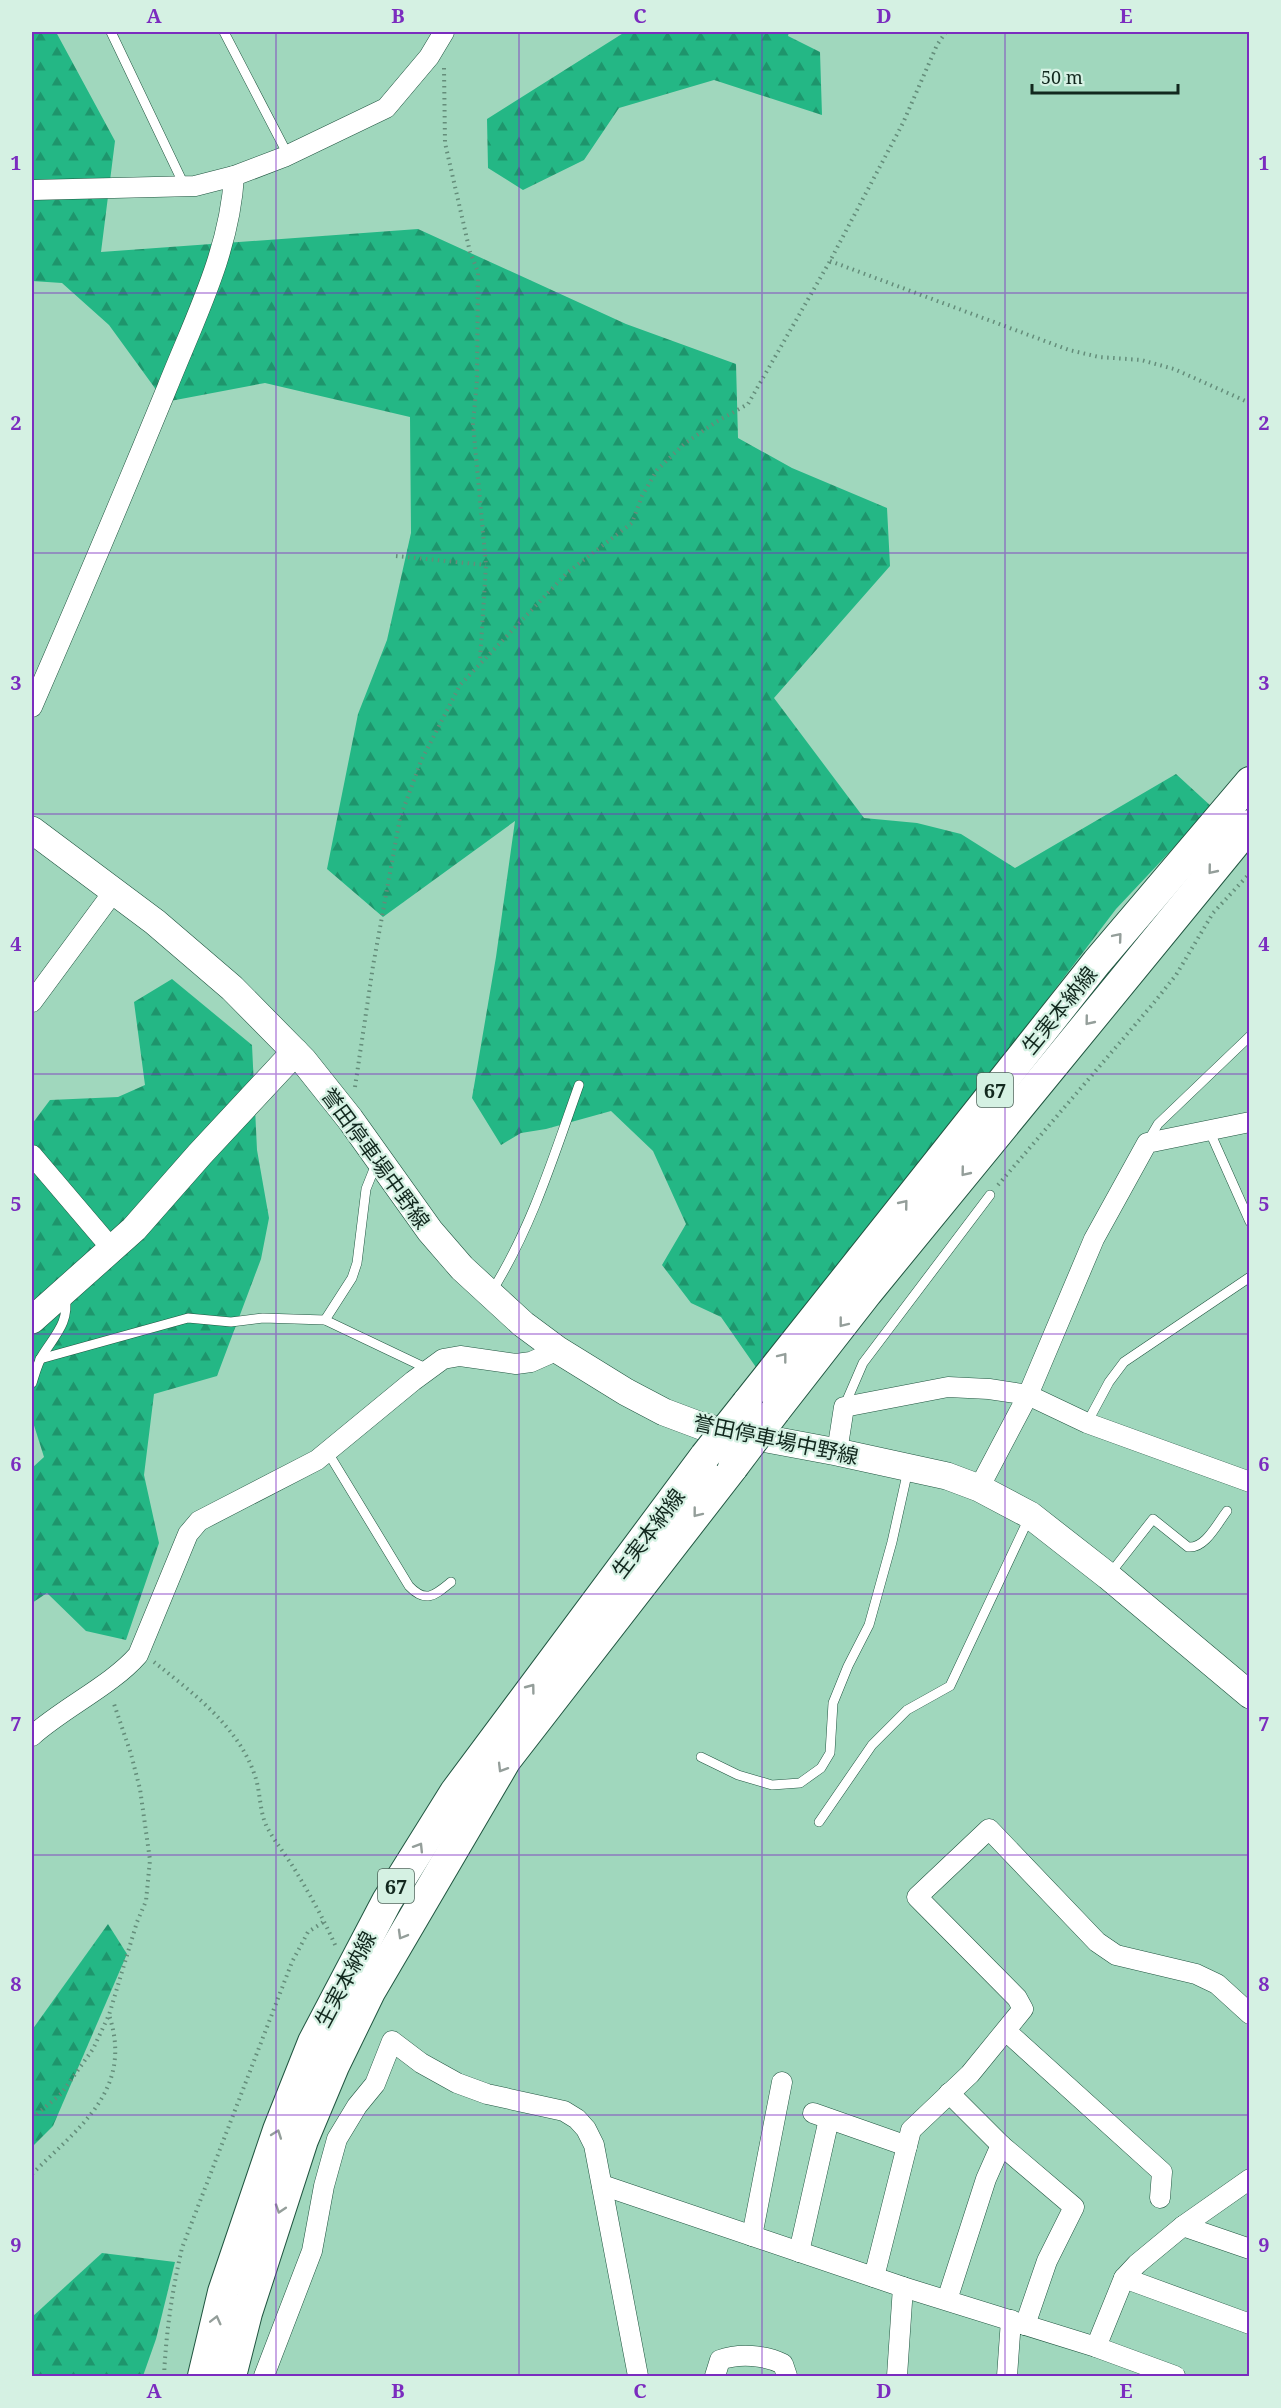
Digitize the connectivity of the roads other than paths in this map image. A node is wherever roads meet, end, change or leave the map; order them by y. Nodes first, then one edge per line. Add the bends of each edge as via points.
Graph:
1 (111, 32) edge
2 (224, 32) edge
3 (444, 32) edge
4 (288, 155) junction
5 (234, 176) junction
6 (185, 187) junction
7 (32, 190) edge
8 (32, 707) edge
9 (1250, 782) edge
10 (1250, 825) edge
11 (32, 832) edge
12 (114, 891) junction
13 (32, 1002) edge
14 (1250, 1036) edge
15 (295, 1052) junction
16 (579, 1085) dead end
17 (1250, 1122) edge
18 (1209, 1130) junction
19 (1147, 1143) junction
20 (32, 1155) edge
21 (378, 1159) junction
22 (990, 1195) road end
23 (1250, 1222) edge
24 (112, 1249) junction
25 (1250, 1277) edge
26 (64, 1292) junction
27 (489, 1295) junction
28 (32, 1320) edge
29 (325, 1320) junction
30 (558, 1350) junction
31 (40, 1359) junction
32 (428, 1369) junction
33 (32, 1383) edge
34 (1028, 1395) junction
35 (761, 1407) junction
36 (844, 1407) junction
37 (1087, 1423) junction
38 (327, 1451) junction
39 (837, 1452) junction
40 (719, 1462) junction
41 (908, 1468) junction
42 (1250, 1482) edge
43 (979, 1488) junction
44 (1227, 1511) dead end
45 (1030, 1515) junction
46 (1108, 1576) junction
47 (451, 1582) dead end
48 (1250, 1695) edge
49 (32, 1736) edge
50 (701, 1757) dead end
51 (819, 1822) dead end
52 (1250, 2014) edge
53 (1006, 2031) junction
54 (782, 2082) dead end
55 (949, 2093) junction
56 (1001, 2145) junction
57 (907, 2146) junction
58 (1250, 2179) edge
59 (602, 2186) junction
60 (1160, 2198) dead end
61 (1183, 2226) junction
62 (752, 2236) junction
63 (1250, 2249) edge
64 (800, 2252) junction
65 (874, 2277) junction
66 (1124, 2278) junction
67 (903, 2286) junction
68 (946, 2300) junction
69 (1018, 2322) junction
70 (1250, 2324) edge
71 (1096, 2347) junction
72 (202, 2376) edge
73 (231, 2376) edge
74 (264, 2376) edge
75 (638, 2376) edge
76 (716, 2376) edge
77 (787, 2376) edge
78 (897, 2376) edge
79 (1007, 2376) edge
80 (1175, 2376) edge

1 - 6 lane
2 - 4 lane
3 - 4 street via 429,57 386,108
4 - 5 street
5 - 6 street
5 - 8 street via 225,240 202,301
6 - 7 street
35 -> 9 main road, 生実本納線 / 67 via 1097,962
10 -> 35 main road, 生実本納線 / 67 via 867,1293
11 - 12 main road, 誉田停車場中野線
12 - 13 street
12 - 15 main road, 誉田停車場中野線 via 232,988
14 - 19 lane via 1158,1124
15 - 21 main road, 誉田停車場中野線
15 - 24 main road
16 - 27 lane via 542,1191
17 - 18 street
18 - 19 street
18 - 23 lane
19 - 34 street via 1094,1239
20 - 24 street
21 - 27 main road, 誉田停車場中野線 via 430,1231
21 - 29 lane via 366,1189 357,1263
22 - 36 lane via 863,1363
24 - 26 main road
25 - 37 lane via 1124,1362 1108,1382
26 - 28 main road
26 - 31 lane via 65,1320
27 - 30 main road, 誉田停車場中野線
29 - 31 lane via 263,1318 231,1322 189,1318
29 - 32 lane
30 - 32 street via 516,1364 460,1356 443,1359
30 - 39 main road, 誉田停車場中野線 via 626,1392 704,1427
31 - 33 lane
32 - 38 street
34 - 36 street via 948,1387
34 - 37 street
34 - 43 street
35 - 40 main road, 生実本納線 / 67, bridge
36 - 39 street
37 - 42 street
38 - 47 lane via 418,1595 429,1597
38 - 49 street via 317,1460 199,1521 188,1534 140,1651 127,1668
39 - 41 main road, 誉田停車場中野線
72 -> 40 main road, 生実本納線 / 67 via 223,2292 283,2119 313,2043 387,1901 455,1792
40 -> 73 main road, 生実本納線 / 67 via 506,1760 370,1992 303,2140 247,2313
41 - 43 main road, 誉田停車場中野線
41 - 50 lane via 869,1624 833,1703 830,1753 821,1768 800,1783 772,1785 738,1775
43 - 45 main road, 誉田停車場中野線
44 - 46 lane via 1195,1548 1188,1547 1153,1519
45 - 46 main road, 誉田停車場中野線
45 - 51 lane via 950,1686 907,1710 872,1745
46 - 48 main road, 誉田停車場中野線
52 - 53 street via 1217,1984 1196,1974 1116,1955 1097,1942 989,1829 917,1897 1017,1998 1023,2009
53 - 55 street
53 - 60 street via 1162,2172
54 - 62 street
55 - 56 street
55 - 57 street via 911,2130
56 - 68 street
56 - 69 street via 1074,2207
57 - 64 street via 821,2116
57 - 65 street
58 - 61 street
59 - 62 street
59 - 74 street via 594,2145 577,2119 550,2106 457,2084 392,2041 375,2084 337,2139 312,2251
59 - 75 street
61 - 63 street
61 - 66 street
62 - 64 street
64 - 65 street
65 - 67 street
66 - 70 street
66 - 71 street
67 - 68 street
67 - 78 street
68 - 69 street
69 - 71 street
69 - 79 street
71 - 80 street
76 - 77 street via 720,2360 732,2355 772,2358 783,2364

